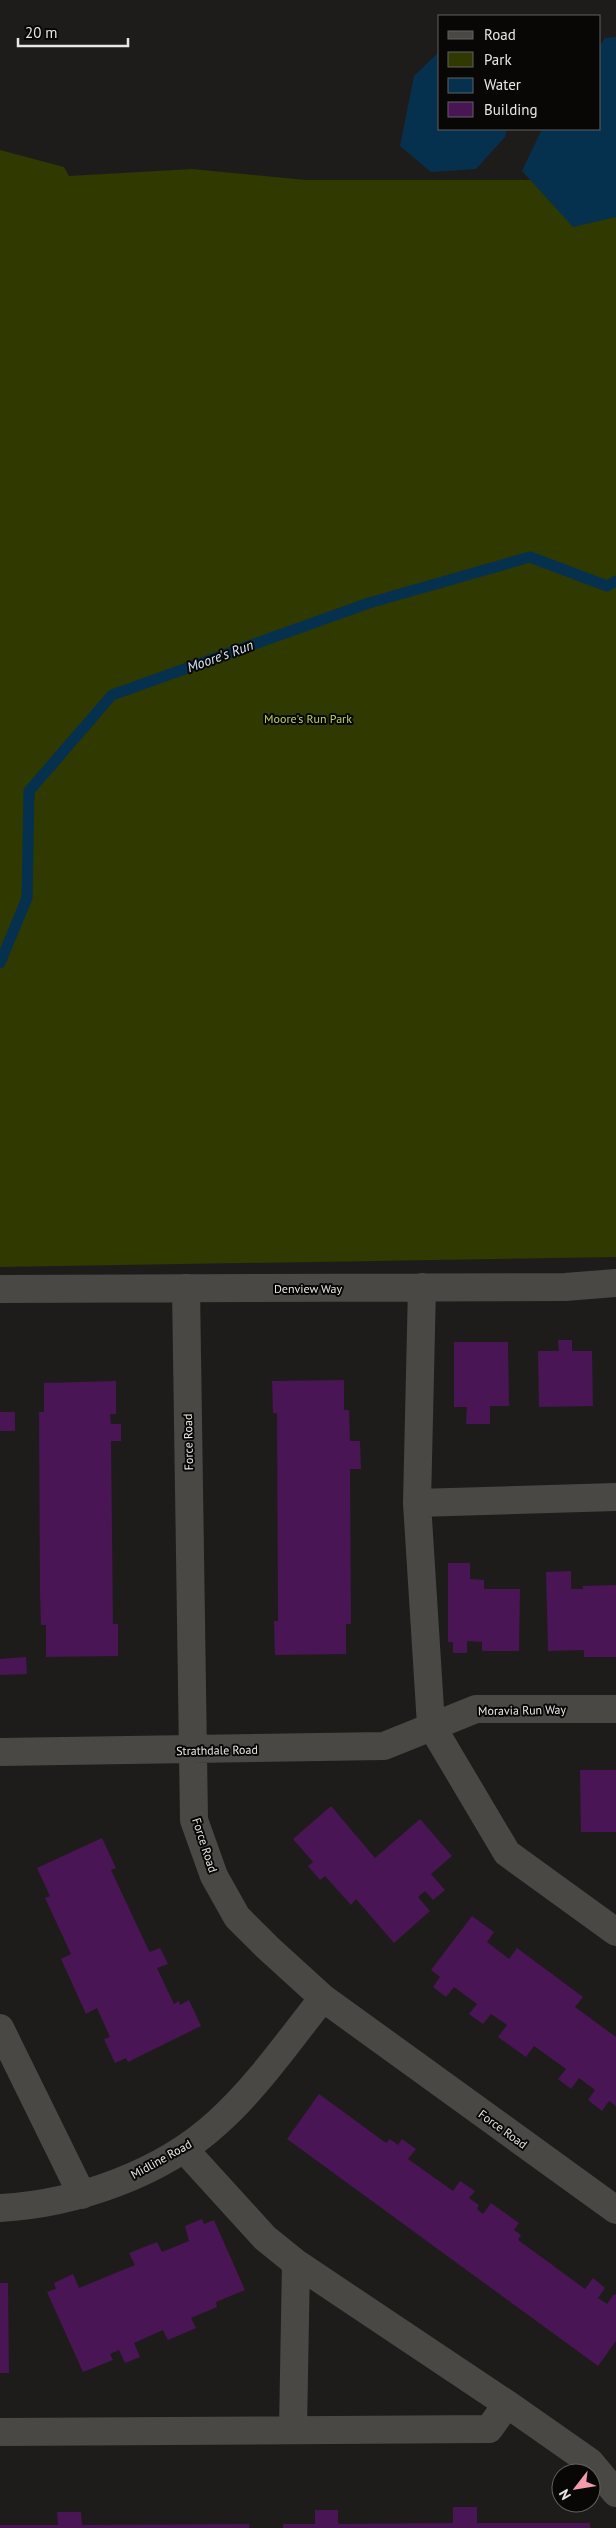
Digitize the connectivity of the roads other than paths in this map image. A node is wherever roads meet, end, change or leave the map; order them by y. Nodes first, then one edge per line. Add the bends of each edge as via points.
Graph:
1 (616, 1282) edge
2 (422, 1287) junction
3 (186, 1288) junction
4 (0, 1289) edge
5 (616, 1497) edge
6 (417, 1503) junction
7 (616, 1709) edge
8 (431, 1725) junction
9 (193, 1750) junction
10 (0, 1752) edge
11 (616, 1932) edge
12 (323, 1998) junction
13 (0, 2028) edge
14 (184, 2149) junction
15 (82, 2195) junction
16 (0, 2208) edge
17 (616, 2210) edge
18 (296, 2263) junction
19 (507, 2404) junction
20 (293, 2430) junction
21 (0, 2432) edge
22 (616, 2493) edge

1 - 2 street, Denview Way via 565,1287
2 - 3 street, Denview Way
2 - 6 street
3 - 4 street, Denview Way
3 - 9 street, Force Road
5 - 6 street
6 - 8 street
7 - 8 street, Moravia Run Way via 476,1709
8 - 9 street, Strathdale Road via 384,1746
8 - 11 street via 506,1853
9 - 10 street, Strathdale Road
9 - 12 street, Force Road via 194,1820 214,1876 237,1917
12 - 14 street, Midline Road via 254,2085 218,2122
12 - 17 street, Force Road
13 - 15 street
14 - 15 street, Midline Road via 124,2180
14 - 18 street via 265,2238
15 - 16 street, Midline Road via 35,2206
18 - 19 street
18 - 20 street
19 - 20 street via 489,2429
19 - 22 street via 590,2462
20 - 21 street

